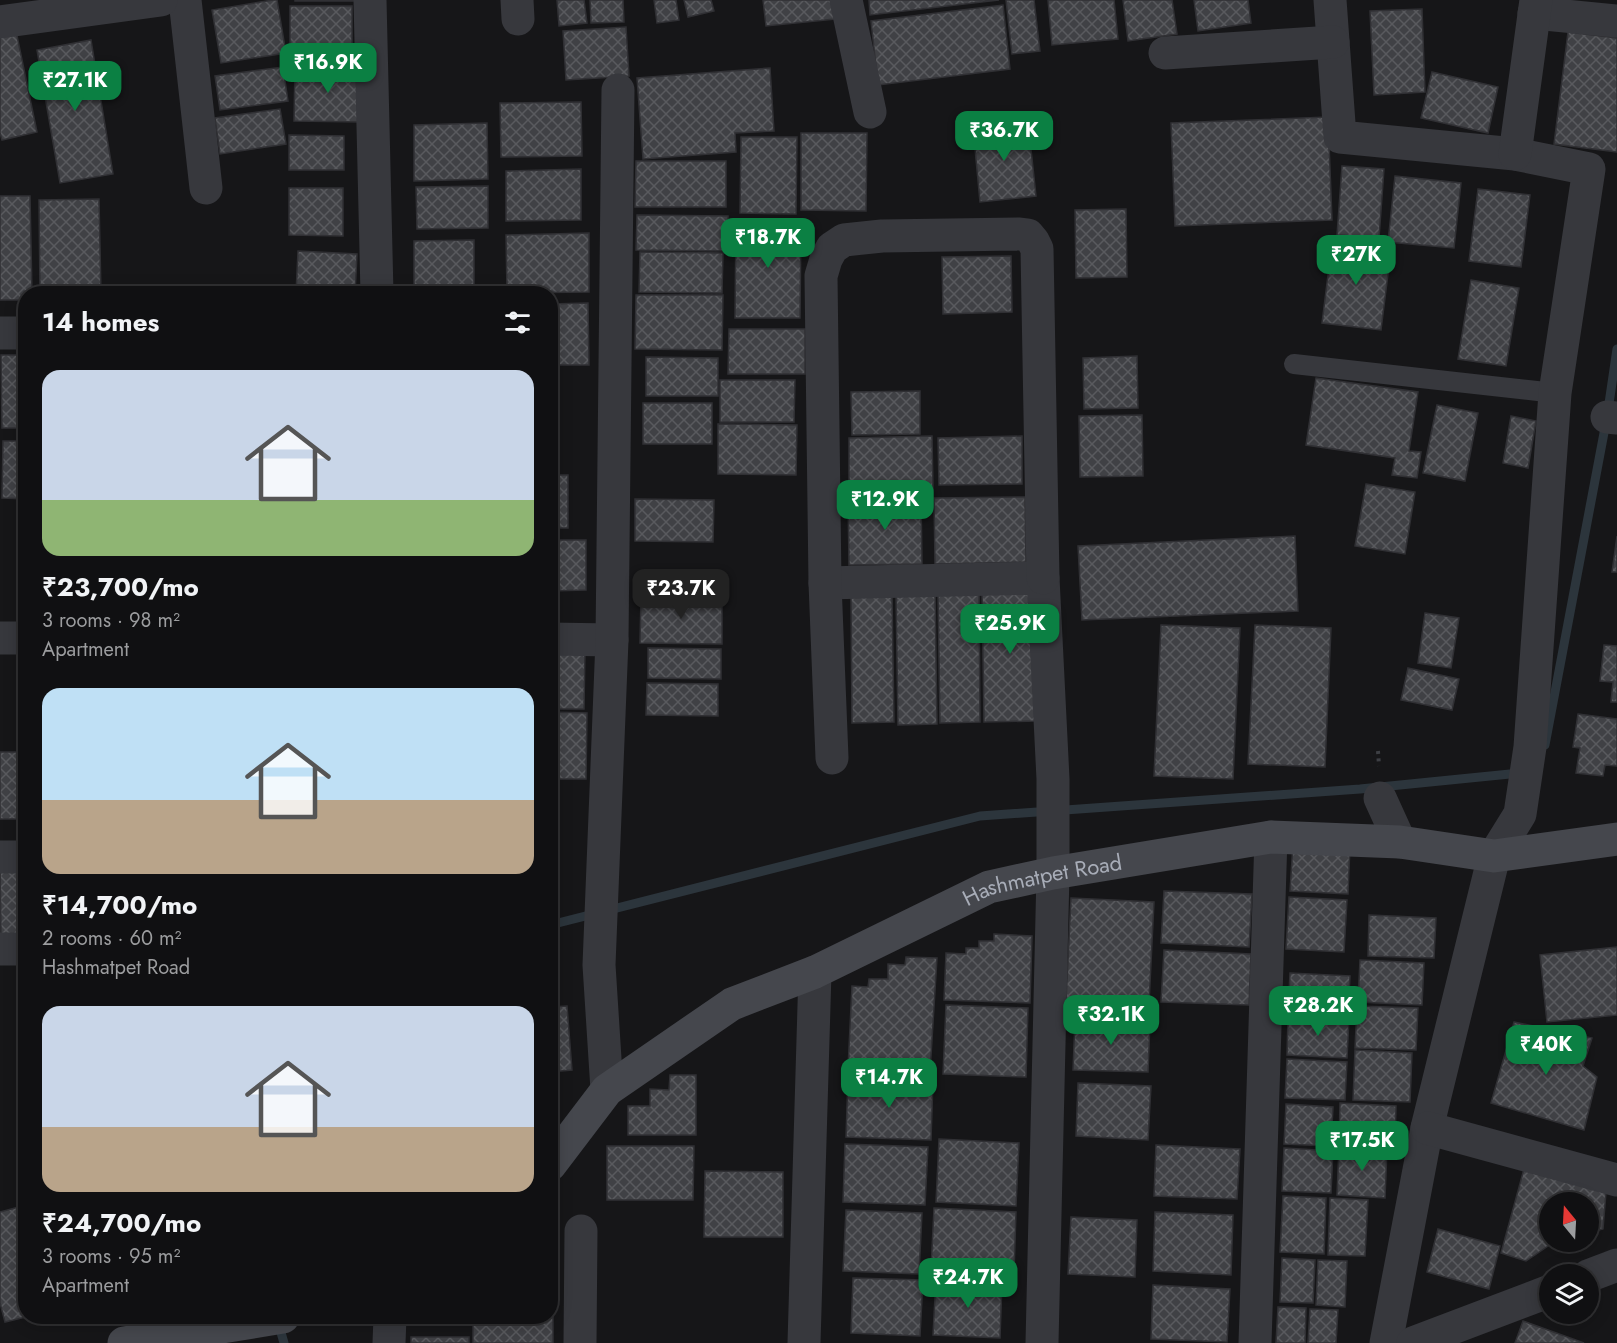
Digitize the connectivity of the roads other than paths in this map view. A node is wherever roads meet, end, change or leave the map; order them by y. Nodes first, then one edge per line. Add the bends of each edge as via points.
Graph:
1 (161, 0) edge
2 (185, 0) edge
3 (370, 0) edge
4 (846, 0) edge
5 (1330, 0) edge
6 (1535, 7) edge
7 (1617, 21) edge
8 (0, 22) edge
9 (1333, 42) junction
10 (1166, 53) dead end
11 (618, 90) dead end
12 (870, 112) dead end
13 (1515, 154) junction
14 (206, 188) dead end
15 (377, 286) edge
16 (0, 333) edge
17 (18, 333) edge
18 (1294, 364) dead end
19 (1555, 393) junction
20 (1043, 578) junction
21 (825, 583) junction
22 (0, 638) edge
23 (18, 638) edge
24 (558, 639) edge
25 (612, 640) junction
26 (832, 758) dead end
27 (1380, 798) dead end
28 (1271, 837) junction
29 (1617, 839) edge
30 (1400, 842) junction
31 (18, 856) edge
32 (1494, 856) junction
33 (0, 857) edge
34 (1053, 873) junction
35 (0, 949) edge
36 (18, 949) edge
37 (815, 972) junction
38 (607, 1090) junction
39 (1427, 1128) junction
40 (558, 1154) edge
41 (1617, 1180) edge
42 (582, 1231) dead end
43 (1617, 1265) edge
44 (1599, 1272) edge
45 (1539, 1295) edge
46 (242, 1324) edge
47 (390, 1324) edge
48 (124, 1343) edge
49 (389, 1343) edge
50 (580, 1343) edge
51 (804, 1343) edge
52 (1042, 1343) edge
53 (1255, 1343) edge
54 (1386, 1343) edge
55 (1413, 1343) edge

1 - 8 street
2 - 14 street
3 - 15 street
4 - 12 street
5 - 9 street
6 - 7 street
6 - 13 street
9 - 10 street
9 - 13 street via 1340,137
11 - 25 street
13 - 19 street via 1589,169
16 - 17 street
18 - 19 lane
19 - 32 street via 1530,747 1520,814
20 - 21 street
20 - 21 street via 1037,249 1033,240 1020,234 882,236 844,240 832,248 822,276
20 - 34 street via 1053,779
21 - 26 street
22 - 23 street
24 - 25 street
25 - 38 street via 599,964
27 - 30 street
28 - 30 main road, Hashmatpet Road
28 - 34 main road, Hashmatpet Road
28 - 53 street
29 - 32 main road, Hashmatpet Road
30 - 32 main road, Hashmatpet Road
31 - 33 street
32 - 39 street
34 - 37 main road, Hashmatpet Road via 989,887
34 - 52 street
35 - 36 street
37 - 38 main road, Hashmatpet Road via 732,1004
37 - 51 street
38 - 40 main road, Hashmatpet Road
39 - 41 street
39 - 54 street
42 - 50 street
43 - 44 street
45 - 55 street
46 - 48 main road
47 - 49 street

